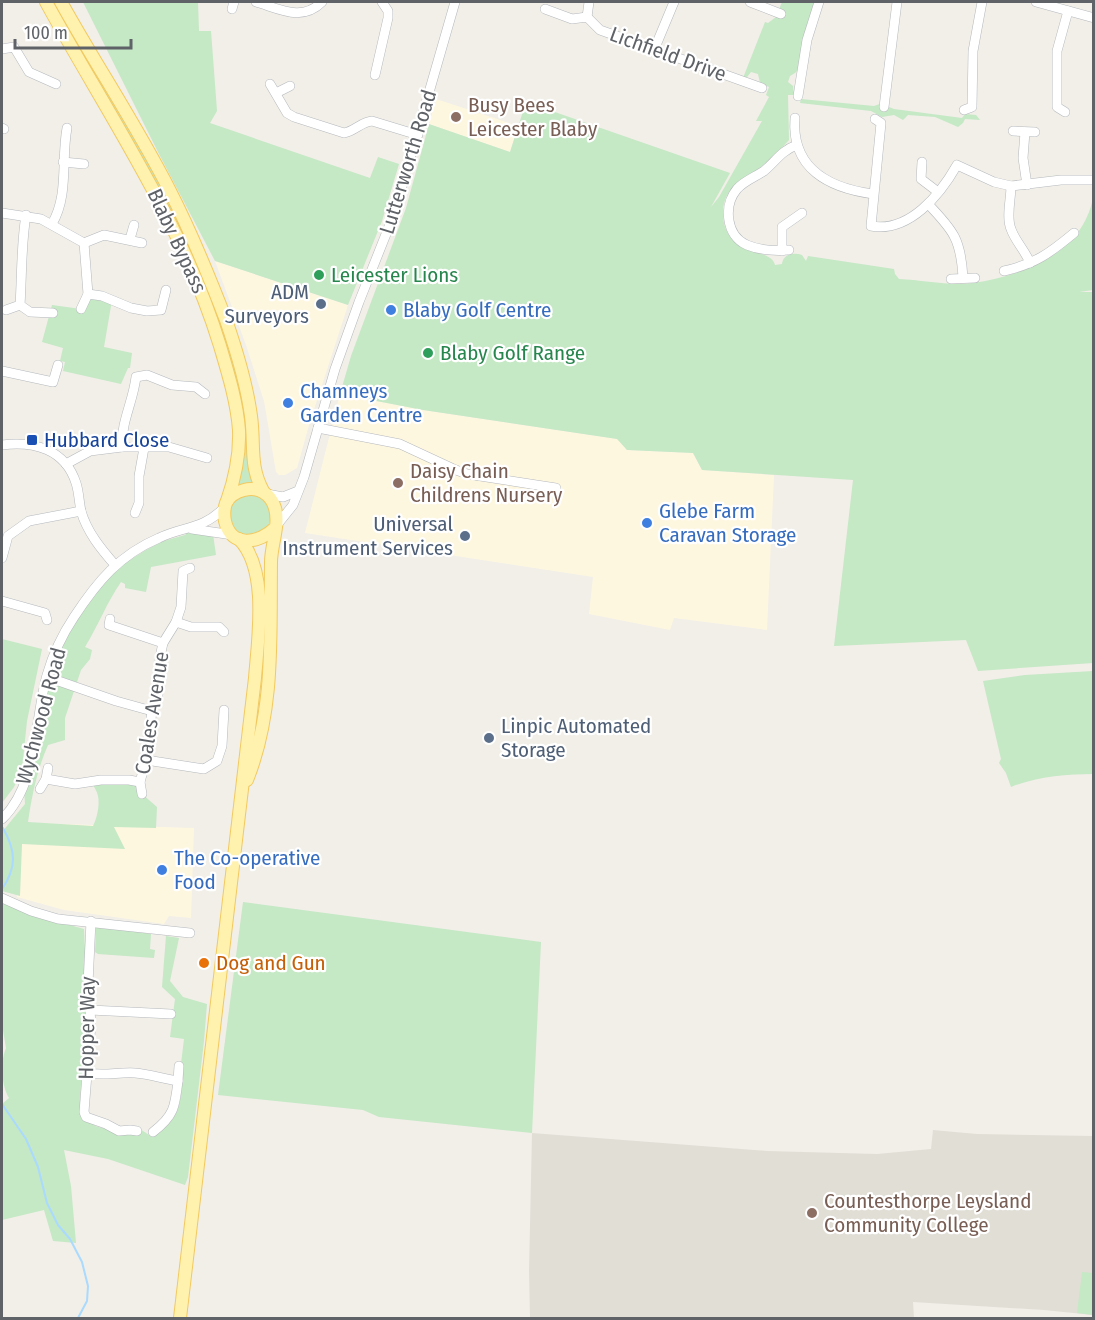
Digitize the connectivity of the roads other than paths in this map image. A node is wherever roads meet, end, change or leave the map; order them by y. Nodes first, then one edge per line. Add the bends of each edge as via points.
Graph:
1 (46, 2) edge
2 (61, 2) edge
3 (256, 2) edge
4 (322, 2) edge
5 (455, 2) edge
6 (590, 2) edge
7 (674, 2) edge
8 (750, 2) edge
9 (819, 2) edge
10 (897, 2) edge
11 (982, 2) edge
12 (1036, 2) edge
13 (385, 3) edge
14 (552, 9) dead end
15 (1068, 11) junction
16 (586, 17) junction
17 (1094, 18) edge
18 (766, 21) dead end
19 (25, 42) dead end
20 (14, 47) junction
21 (2, 49) edge
22 (654, 50) junction
23 (375, 75) dead end
24 (56, 84) dead end
25 (270, 84) dead end
26 (290, 86) dead end
27 (762, 88) dead end
28 (276, 93) junction
29 (798, 96) dead end
30 (884, 107) dead end
31 (971, 109) dead end
32 (1058, 110) dead end
33 (795, 118) dead end
34 (875, 119) dead end
35 (67, 128) dead end
36 (1013, 131) dead end
37 (1025, 132) junction
38 (1035, 132) dead end
39 (418, 135) junction
40 (797, 145) junction
41 (63, 162) junction
42 (922, 162) dead end
43 (84, 164) dead end
44 (1094, 180) edge
45 (1027, 185) junction
46 (1011, 186) junction
47 (938, 192) junction
48 (873, 194) junction
49 (928, 204) junction
50 (2, 213) edge
51 (802, 213) dead end
52 (26, 215) junction
53 (52, 224) junction
54 (134, 225) dead end
55 (1074, 233) dead end
56 (130, 239) junction
57 (84, 243) junction
58 (142, 243) dead end
59 (783, 251) junction
60 (779, 263) dead end
61 (1030, 263) junction
62 (1004, 271) dead end
63 (963, 278) junction
64 (975, 278) dead end
65 (951, 279) dead end
66 (166, 290) dead end
67 (88, 294) junction
68 (20, 304) junction
69 (81, 309) dead end
70 (6, 310) dead end
71 (161, 310) junction
72 (52, 313) dead end
73 (172, 314) dead end
74 (58, 365) dead end
75 (2, 371) edge
76 (53, 382) junction
77 (51, 393) dead end
78 (205, 394) dead end
79 (318, 428) junction
80 (2, 446) edge
81 (122, 447) junction
82 (144, 448) junction
83 (207, 458) dead end
84 (66, 464) junction
85 (556, 488) dead end
86 (298, 491) junction
87 (265, 493) junction
88 (226, 505) junction
89 (81, 511) junction
90 (135, 513) dead end
91 (276, 527) junction
92 (190, 529) junction
93 (5, 534) edge
94 (236, 537) junction
95 (2, 558) edge
96 (115, 565) junction
97 (183, 570) dead end
98 (2, 601) edge
99 (47, 614) dead end
100 (176, 622) junction
101 (108, 624) dead end
102 (224, 633) dead end
103 (163, 643) junction
104 (46, 677) junction
105 (224, 710) dead end
106 (152, 711) junction
107 (146, 760) junction
108 (48, 768) dead end
109 (46, 779) junction
110 (140, 782) junction
111 (40, 789) dead end
112 (242, 792) junction
113 (142, 794) dead end
114 (2, 819) edge
115 (2, 898) edge
116 (91, 921) junction
117 (190, 933) dead end
118 (90, 1010) junction
119 (171, 1014) dead end
120 (179, 1066) dead end
121 (87, 1073) junction
122 (178, 1081) junction
123 (137, 1131) dead end
124 (153, 1132) dead end
125 (180, 1318) edge

1 - 88 main road, Blaby Bypass via 157,195 210,315 239,430 237,466
2 - 87 main road, Blaby Bypass via 158,169 206,269 227,323 248,400 254,472
3 - 4 street via 299,14 312,11
5 - 39 street, Lutterworth Road
6 - 16 street
7 - 22 street
8 - 18 street via 776,12
9 - 29 street via 796,81
10 - 30 street
11 - 31 street via 973,51
12 - 15 street
13 - 23 street via 388,18
14 - 16 street, Lichfield Drive via 572,19
15 - 17 street
15 - 32 street via 1057,51
16 - 22 street, Lichfield Drive via 600,30
19 - 20 street
20 - 21 street
20 - 24 street via 29,72
22 - 27 street, Lichfield Drive via 752,80
25 - 28 street
26 - 28 street
28 - 39 street via 287,113 339,132 372,121
33 - 40 street
34 - 48 street via 881,123
35 - 41 street
36 - 37 street
37 - 38 street
37 - 45 street
39 - 79 street, Lutterworth Road
40 - 48 street via 819,177 843,188
40 - 59 street via 742,184 732,196 728,211 730,226 741,242 758,249
41 - 43 street
41 - 53 street via 62,201
42 - 47 street via 921,178
44 - 45 street
45 - 46 street
46 - 47 street via 957,165
46 - 61 street via 1009,223
47 - 49 street
48 - 49 street via 871,226 899,223
49 - 63 street via 958,241
50 - 52 street
51 - 59 street via 782,227
52 - 53 street
52 - 68 street
53 - 57 street
54 - 56 street
55 - 61 street via 1049,254
56 - 57 street via 104,235
56 - 58 street
57 - 67 street
59 - 60 street
61 - 62 street
63 - 64 street
63 - 65 street
66 - 71 street
67 - 69 street
67 - 71 street via 130,308
68 - 70 street
68 - 72 street via 30,312
71 - 73 street
74 - 76 street
75 - 76 street
76 - 77 street
78 - 81 street via 197,382 172,385 147,375 131,376 134,389 121,431
79 - 85 street via 400,444 467,474
79 - 86 street, Lutterworth Road
80 - 84 street via 27,444 44,448
81 - 82 street
81 - 84 street via 90,451
82 - 83 street via 169,447
82 - 90 street
84 - 89 street via 77,486
86 - 87 street via 283,497
86 - 91 street, Lutterworth Road via 293,505
87 - 88 main road via 243,490 232,495
87 - 91 main road via 274,505
88 - 92 street, Wychwood Road via 206,522
88 - 94 main road via 226,526
89 - 93 street via 29,521
89 - 96 street via 98,546
91 - 94 main road via 259,540
91 - 112 main road via 271,563 269,691 252,769
92 - 94 street, Wychwood Road
92 - 96 street, Wychwood Road via 160,537
93 - 95 street
94 - 112 main road via 247,547 254,562 258,588 255,678
96 - 104 street, Wychwood Road via 101,578 59,642
97 - 100 street, Coales Avenue
98 - 99 street
100 - 102 street via 191,627 219,627
100 - 103 street, Coales Avenue
101 - 103 street
103 - 106 street, Coales Avenue via 158,696
104 - 106 street
104 - 114 street, Wychwood Road via 27,781
105 - 107 street via 218,721 222,746 217,760 204,769
106 - 107 street, Coales Avenue
107 - 110 street, Coales Avenue
108 - 109 street
109 - 110 street via 75,784 101,780
109 - 111 street
110 - 113 street, Coales Avenue
112 - 125 main road
115 - 116 street via 52,917
116 - 117 street
116 - 118 street, Hopper Way
118 - 119 street
118 - 121 street, Hopper Way
120 - 122 street
121 - 122 street via 143,1074
121 - 123 street, Hopper Way via 87,1117 119,1131
122 - 124 street via 173,1113

